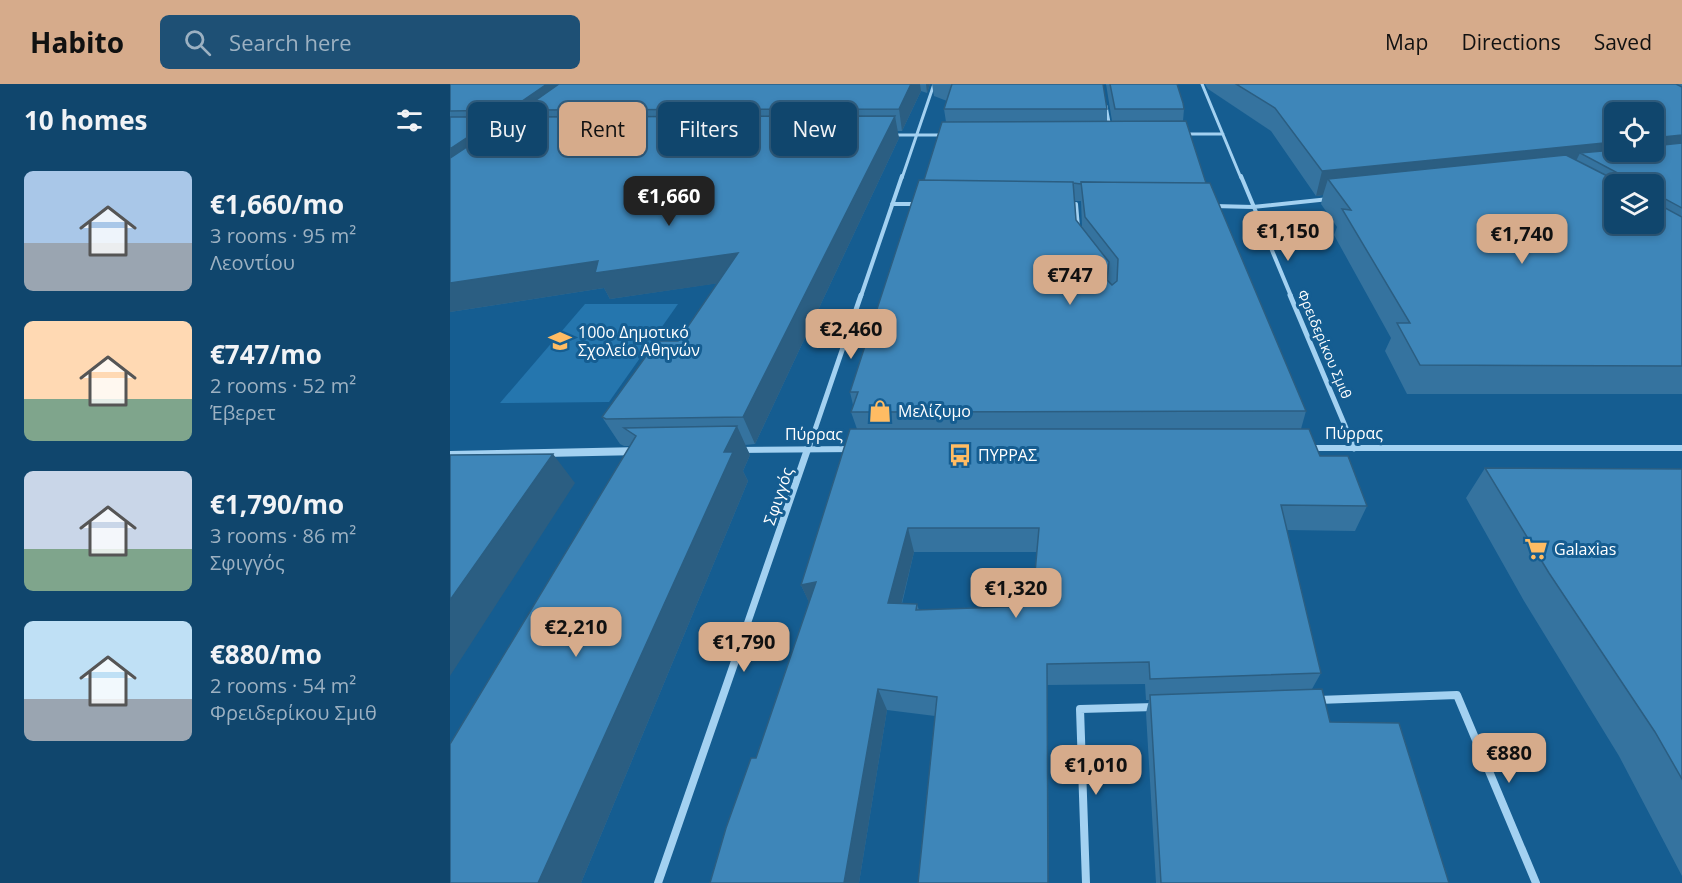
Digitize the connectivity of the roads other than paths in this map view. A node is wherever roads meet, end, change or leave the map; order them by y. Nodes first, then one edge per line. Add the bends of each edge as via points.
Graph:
1 (934, 84) edge
2 (1202, 84) edge
3 (1106, 104) edge
4 (1178, 134) edge
5 (1222, 134) junction
6 (884, 135) edge
7 (916, 135) junction
8 (950, 135) edge
9 (1111, 135) edge
10 (1335, 198) edge
11 (892, 204) junction
12 (927, 204) edge
13 (1065, 204) edge
14 (1206, 206) edge
15 (1253, 207) junction
16 (1079, 237) edge
17 (867, 448) edge
18 (1295, 448) edge
19 (1354, 448) junction
20 (1682, 448) edge
21 (809, 449) junction
22 (721, 450) edge
23 (650, 451) edge
24 (450, 454) edge
25 (1304, 701) edge
26 (1163, 706) edge
27 (658, 883) edge
28 (1086, 883) edge
29 (1536, 883) edge

1 - 7 street, Σφιγγός
2 - 5 street, Φρειδερίκου Σμιθ
3 - 9 street
4 - 5 street
5 - 15 street, Φρειδερίκου Σμιθ
6 - 7 street
7 - 8 street
7 - 11 street, Σφιγγός
10 - 15 street
11 - 12 street
11 - 21 street, Σφιγγός
13 - 16 street via 1076,204
14 - 15 street
15 - 19 street, Φρειδερίκου Σμιθ
17 - 21 street, Πύρρας
18 - 19 street, Πύρρας
19 - 20 street, Πύρρας
21 - 22 street, Πύρρας
21 - 27 street, Σφιγγός
23 - 24 street via 481,458
25 - 29 street via 1457,695
26 - 28 street via 1080,710

